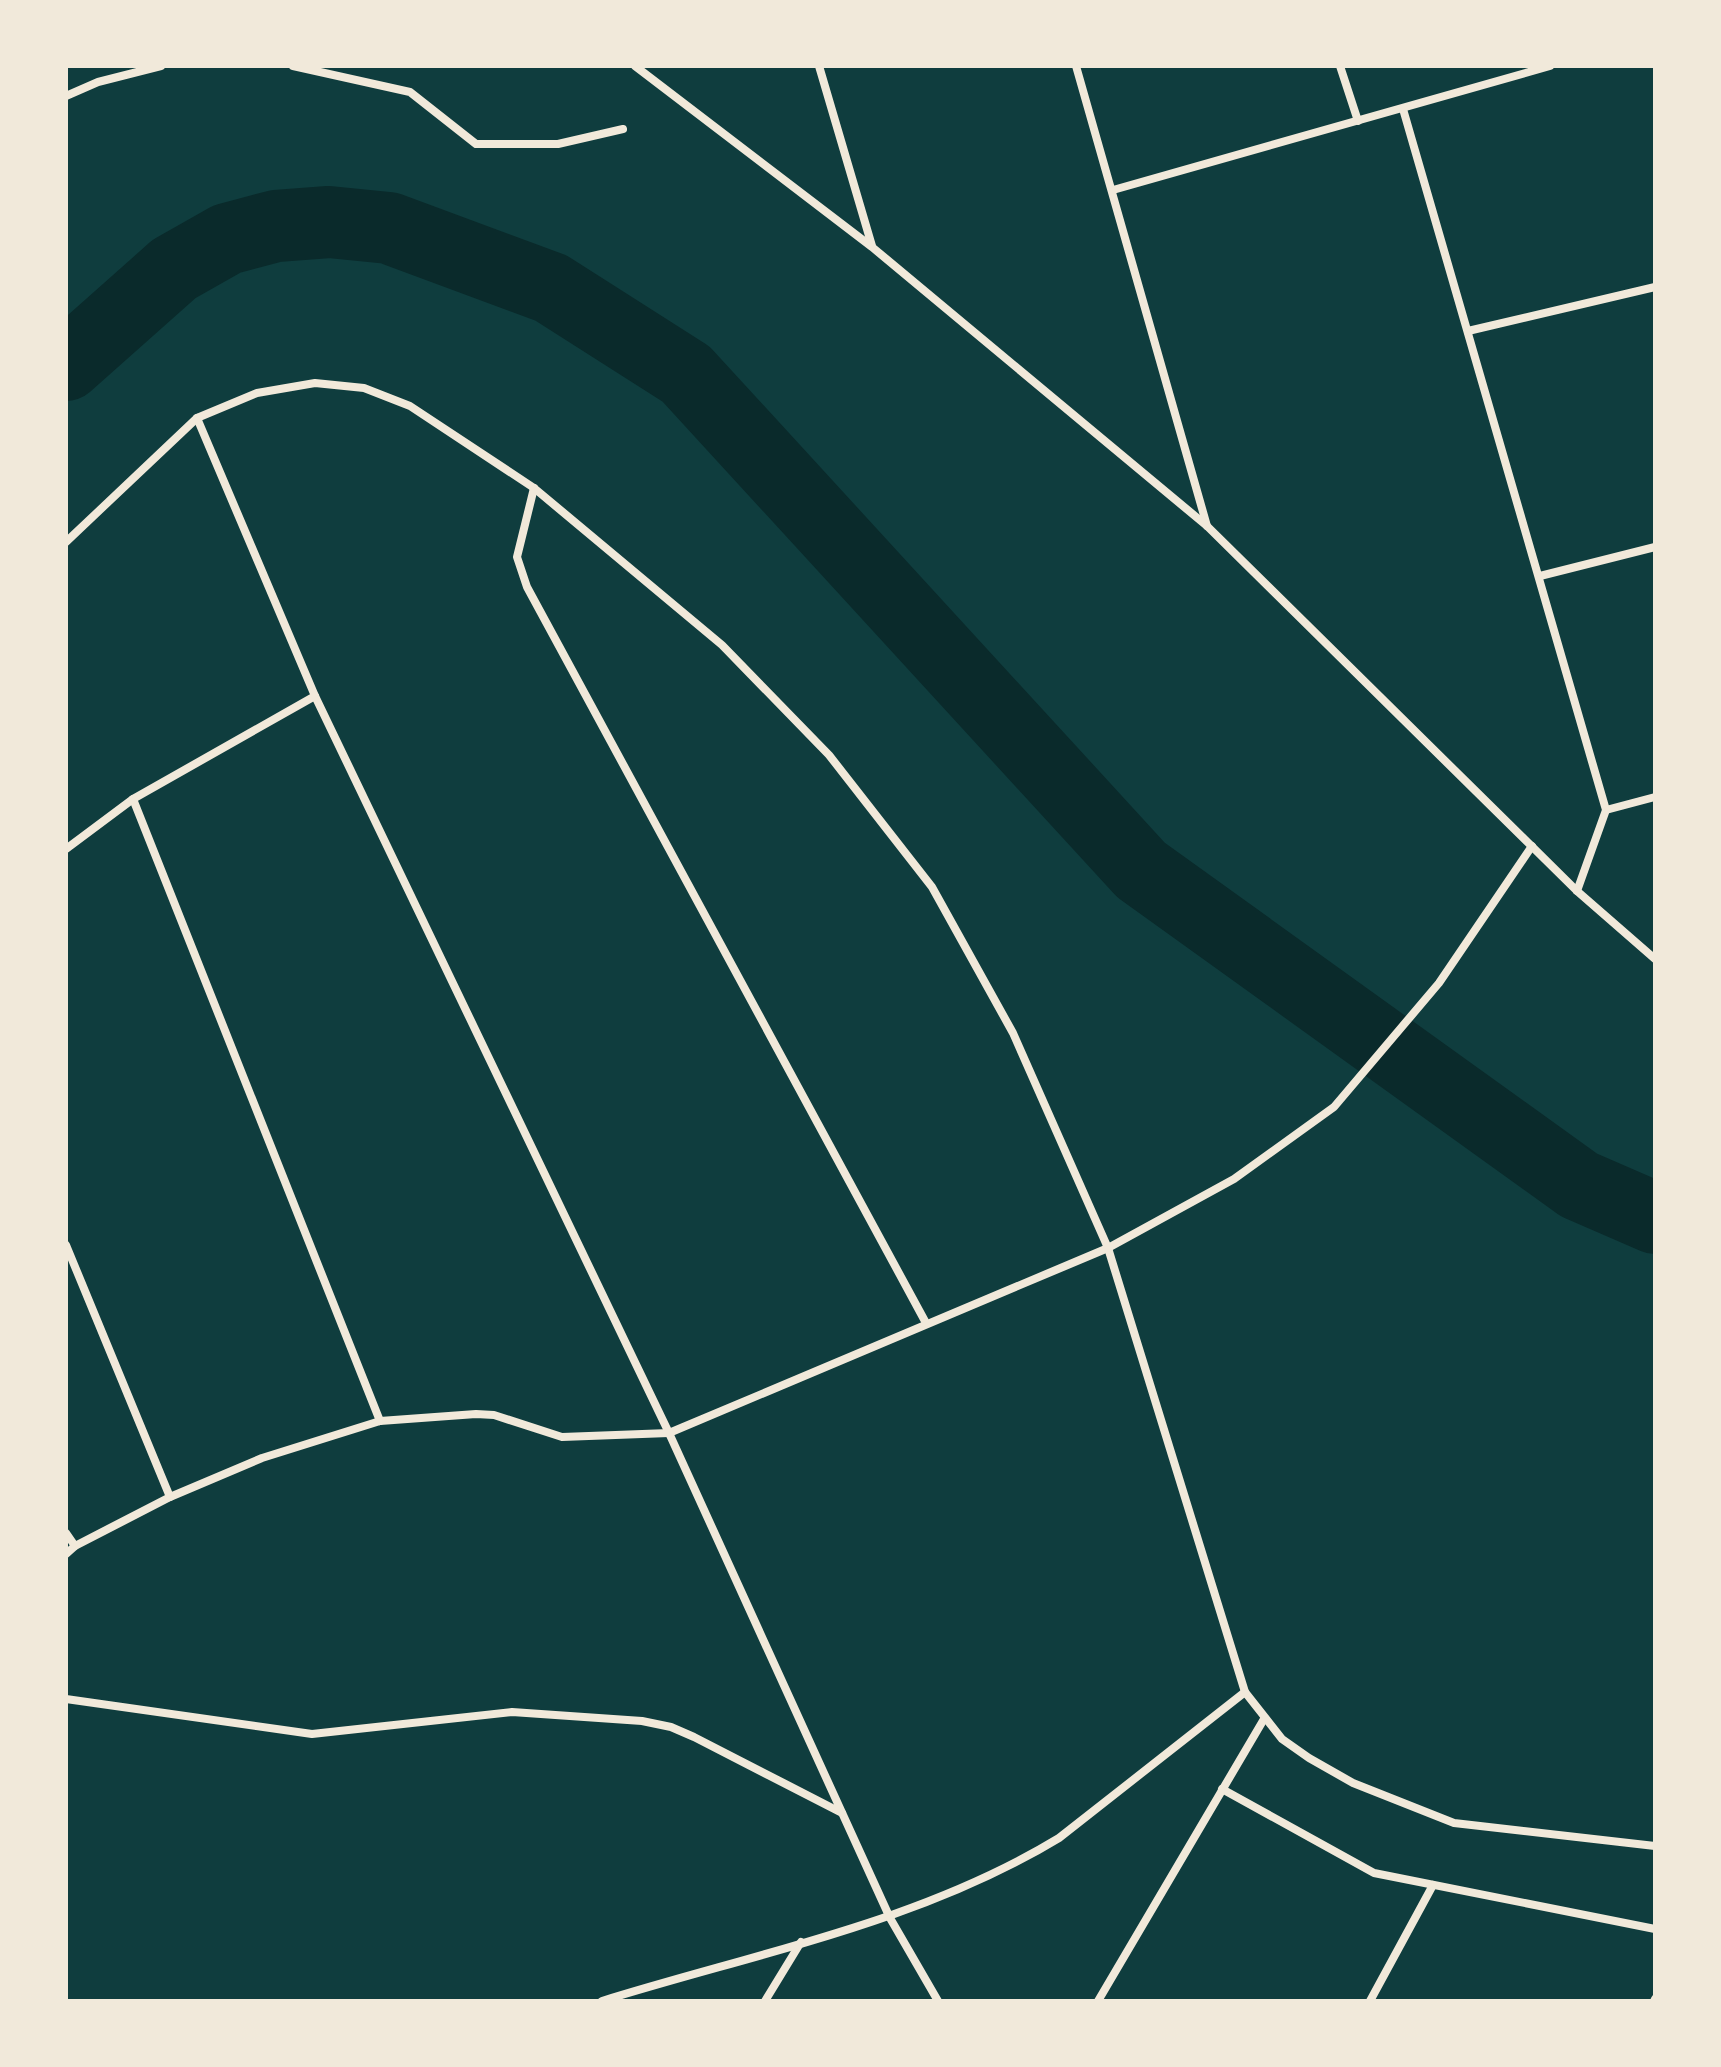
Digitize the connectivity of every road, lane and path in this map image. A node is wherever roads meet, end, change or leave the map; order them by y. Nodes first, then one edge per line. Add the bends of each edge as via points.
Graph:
1 (161, 66) edge
2 (293, 66) edge
3 (635, 66) edge
4 (819, 66) edge
5 (1076, 66) edge
6 (1340, 66) edge
7 (1550, 66) edge
8 (66, 96) edge
9 (1403, 109) junction
10 (1358, 121) junction
11 (623, 129) dead end
12 (1113, 190) junction
13 (872, 247) junction
14 (1655, 287) edge
15 (1468, 331) junction
16 (197, 418) junction
17 (534, 488) junction
18 (1207, 526) junction
19 (66, 542) edge
20 (1655, 547) edge
21 (1540, 576) junction
22 (315, 696) junction
23 (1655, 797) edge
24 (133, 799) junction
25 (1606, 810) junction
26 (1532, 846) junction
27 (66, 849) edge
28 (1577, 891) junction
29 (1655, 959) edge
30 (66, 1245) edge
31 (1108, 1248) junction
32 (926, 1323) junction
33 (380, 1421) junction
34 (669, 1433) junction
35 (170, 1497) junction
36 (66, 1533) edge
37 (75, 1546) junction
38 (66, 1554) edge
39 (1245, 1692) junction
40 (66, 1699) edge
41 (1264, 1719) junction
42 (1222, 1789) junction
43 (842, 1813) junction
44 (1655, 1846) edge
45 (1433, 1885) junction
46 (890, 1918) junction
47 (1655, 1929) edge
48 (801, 1942) junction
49 (602, 2001) edge
50 (765, 2001) edge
51 (938, 2001) edge
52 (1098, 2001) edge
53 (1370, 2001) edge

1 - 8 street
2 - 11 street via 410,92 476,144 558,144
3 - 13 street
4 - 13 street
5 - 12 street
6 - 10 street
7 - 9 street
9 - 10 street
9 - 15 street
10 - 12 street
12 - 18 street
13 - 18 street
14 - 15 street
15 - 21 street
16 - 17 street via 257,393 315,383 364,388 410,406
16 - 19 street
16 - 22 street
17 - 31 street via 722,645 829,755 932,887 1013,1033
17 - 32 street via 517,557 527,587
18 - 26 street
20 - 21 street
21 - 25 street
22 - 24 street
22 - 34 street
23 - 25 street
24 - 27 street
24 - 33 street
25 - 28 street
26 - 28 street
26 - 31 street via 1439,983 1334,1107 1234,1179
28 - 29 street
30 - 35 street
31 - 32 street
31 - 39 street
32 - 34 street
33 - 34 street via 476,1414 562,1437
33 - 35 street via 262,1458
34 - 43 street
35 - 37 street
36 - 37 street
37 - 38 street
39 - 41 street
39 - 46 street via 1059,1838
40 - 43 street via 312,1734 512,1712 642,1721 694,1737
41 - 42 street
41 - 44 street via 1282,1739 1342,1777 1454,1823
42 - 45 street via 1374,1873
42 - 52 street
43 - 46 street
45 - 47 street
45 - 53 street
46 - 48 street
46 - 51 street
48 - 49 street
48 - 50 street

